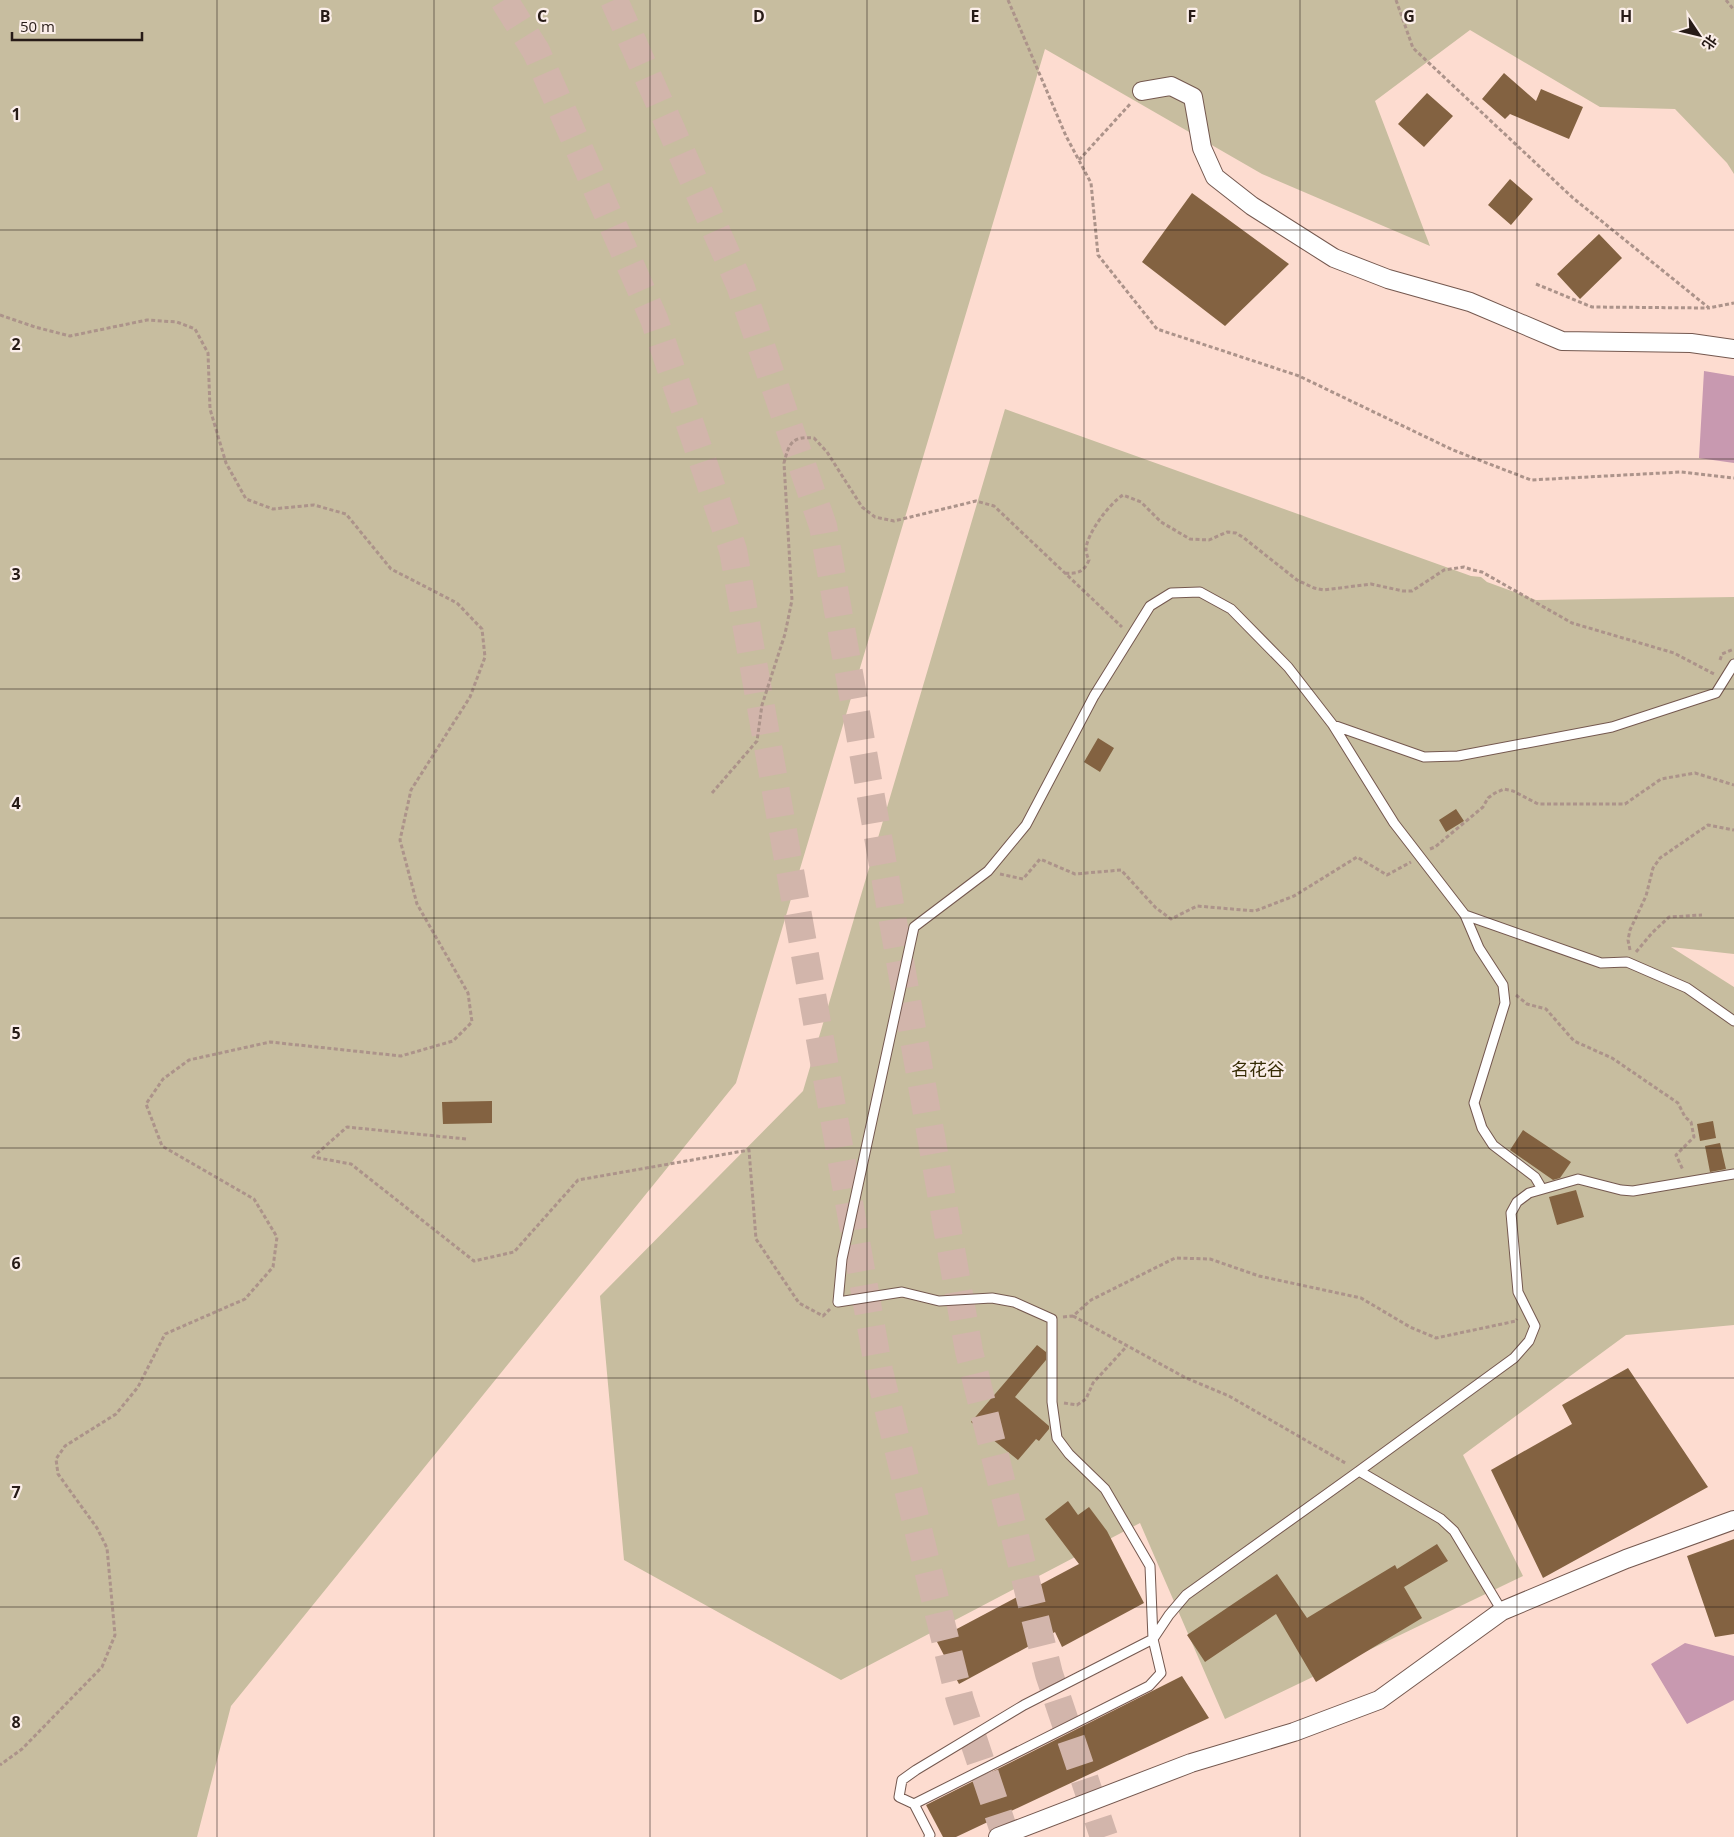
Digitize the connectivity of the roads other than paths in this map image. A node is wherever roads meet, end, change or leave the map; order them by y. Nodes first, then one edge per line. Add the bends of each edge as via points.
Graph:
1 (1142, 91) road end
2 (1734, 349) edge
3 (1734, 664) edge
4 (1333, 725) junction
5 (1465, 915) junction
6 (1734, 1021) edge
7 (1734, 1174) edge
8 (1542, 1189) junction
9 (1359, 1471) junction
10 (1734, 1520) edge
11 (1502, 1611) junction
12 (1153, 1639) junction
13 (914, 1804) junction
14 (928, 1837) edge
15 (998, 1837) edge

1 - 2 street via 1171,86 1193,97 1202,148 1215,177 1252,206 1334,258 1388,279 1470,302 1562,341 1691,343
3 - 4 lane via 1716,693 1612,727 1458,756 1424,757
4 - 5 lane via 1394,823
4 - 12 lane via 1288,667 1231,609 1200,592 1171,593 1150,606 1094,696 1026,825 988,871 914,927 842,1259 838,1302 902,1292 939,1301 992,1298 1014,1302 1052,1319 1052,1402 1057,1438 1105,1489 1150,1566
5 - 6 lane via 1601,963 1627,962 1687,988
5 - 8 lane via 1479,948 1503,985 1505,1003 1474,1103 1482,1128 1493,1145 1535,1177
7 - 8 lane via 1633,1191 1578,1179
8 - 9 lane via 1517,1202 1511,1213 1518,1292 1534,1326 1529,1341 1514,1358
9 - 11 lane via 1441,1519 1454,1531
9 - 12 lane via 1186,1595
10 - 11 street via 1626,1559
11 - 15 street via 1379,1700 1294,1732 1191,1763
12 - 13 lane via 1161,1673 1149,1686
12 - 13 lane via 1024,1705 916,1770 902,1780 899,1797
13 - 14 lane via 930,1835

